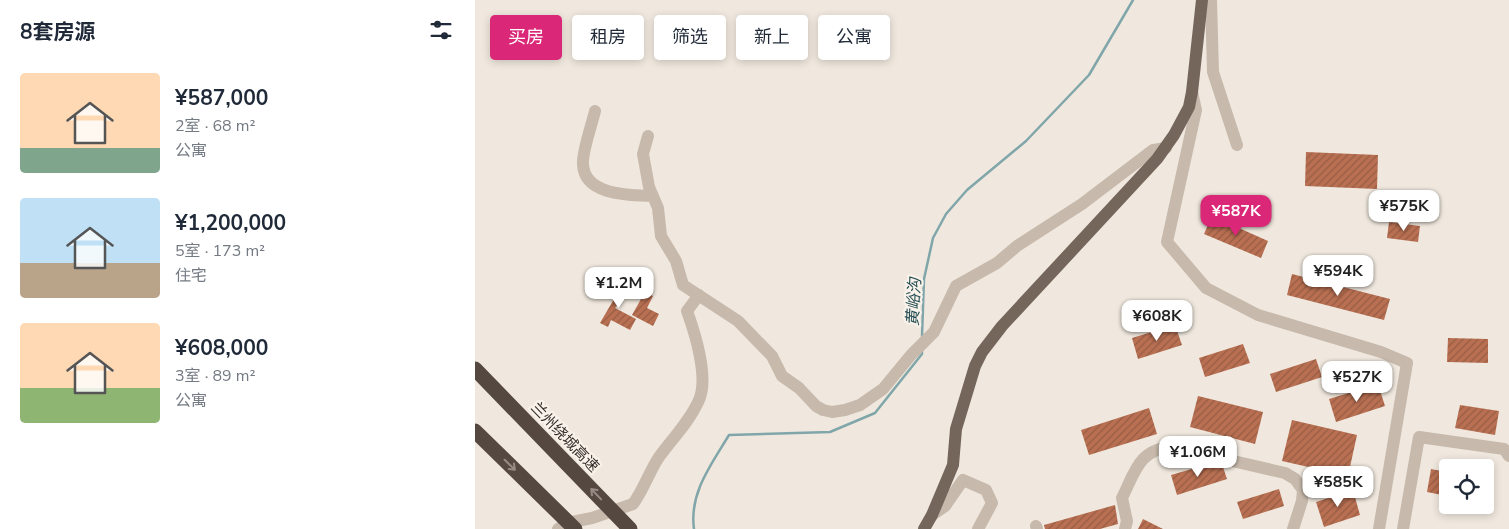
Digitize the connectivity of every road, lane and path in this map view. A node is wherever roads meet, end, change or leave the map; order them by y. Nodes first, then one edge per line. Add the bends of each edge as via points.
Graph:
1 (1202, 0) edge
2 (1211, 0) edge
3 (1192, 92) junction
4 (595, 111) dead end
5 (648, 136) dead end
6 (1237, 145) dead end
7 (1166, 148) junction
8 (653, 196) junction
9 (699, 295) junction
10 (475, 369) edge
11 (475, 431) edge
12 (1509, 456) edge
13 (932, 515) junction
14 (558, 529) edge
15 (575, 529) edge
16 (630, 529) edge
17 (924, 529) edge
18 (978, 529) edge
19 (1125, 529) edge
20 (1293, 529) edge
21 (1379, 529) edge
22 (1403, 529) edge

1 - 3 main road
2 - 6 street via 1213,72
3 - 7 main road via 1183,120
3 - 21 street via 1196,110 1167,242 1206,288 1258,315 1407,363
4 - 8 street via 583,164 587,178 598,187 616,194
5 - 8 street via 643,154
7 - 9 street via 1153,150 997,263 956,286 927,340 883,389 860,405 845,410 823,410 782,376 772,356 738,321
7 - 13 main road via 1002,326 982,352 956,429 953,465
8 - 9 street via 658,208 661,236 676,261 683,285
9 - 14 street via 687,311 704,384 700,400 658,459 633,504 567,523
16 -> 10 highway, 兰州绕城高速, bridge
11 -> 15 highway, bridge
12 - 22 street via 1504,449 1419,436
13 - 17 main road
13 - 18 street via 945,506 963,480 986,490 992,504
19 - 20 street via 1127,521 1121,498 1143,457 1157,448 1172,447 1285,473 1295,479 1303,490

